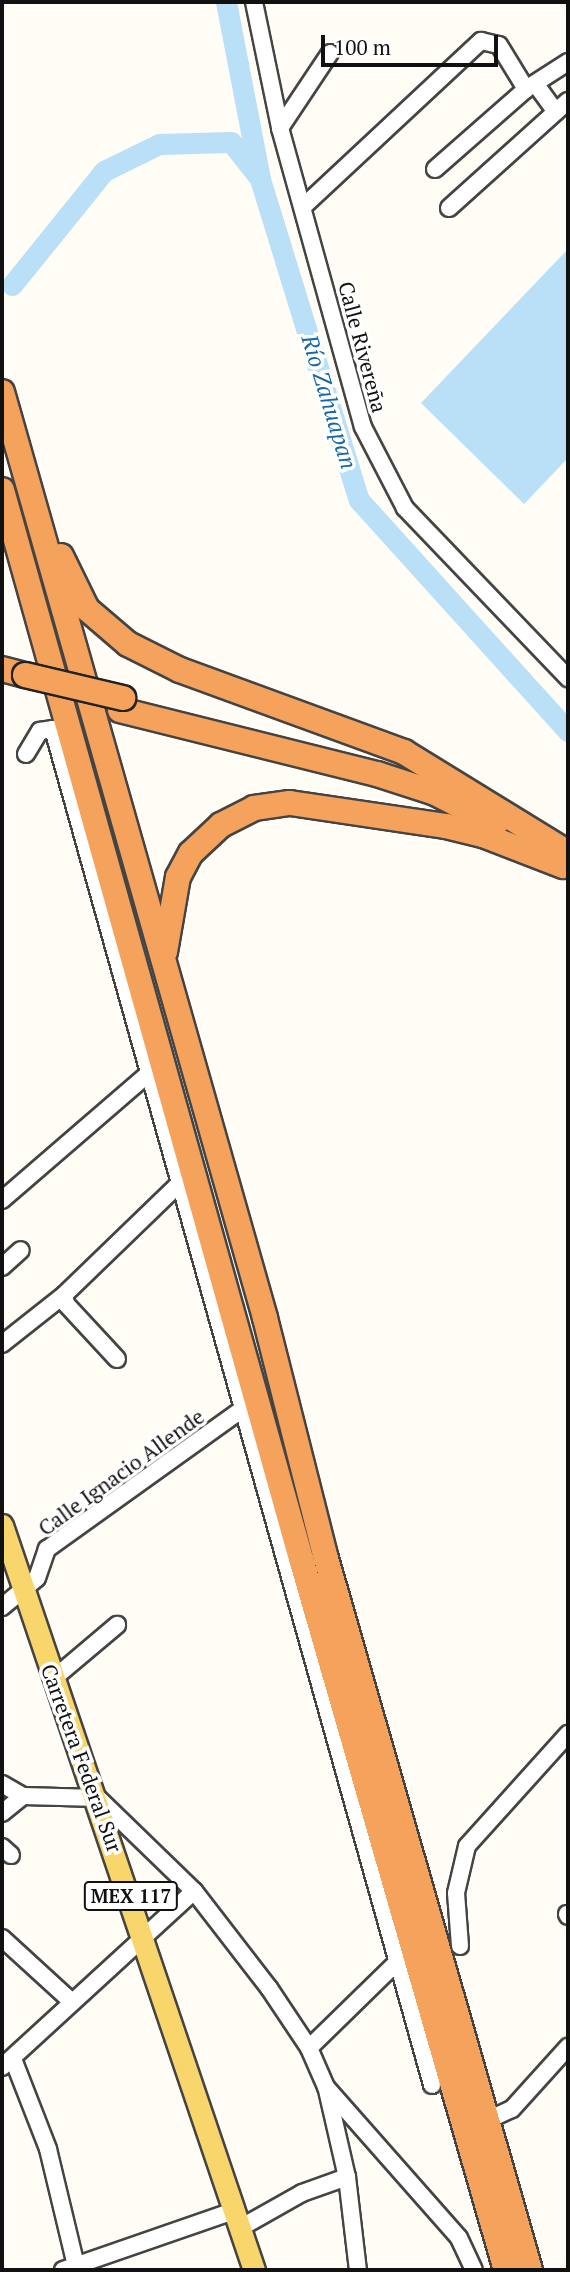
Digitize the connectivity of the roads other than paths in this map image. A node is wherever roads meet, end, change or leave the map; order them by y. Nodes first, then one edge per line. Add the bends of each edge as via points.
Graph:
1 (254, 2) edge
2 (330, 54) dead end
3 (565, 65) edge
4 (531, 88) junction
5 (568, 93) edge
6 (568, 100) edge
7 (556, 112) junction
8 (280, 128) junction
9 (435, 169) dead end
10 (304, 205) junction
11 (449, 208) dead end
12 (2, 392) edge
13 (2, 490) edge
14 (5, 514) edge
15 (38, 522) junction
16 (13, 678) edge
17 (568, 678) edge
18 (121, 704) junction
19 (26, 754) dead end
20 (484, 800) junction
21 (566, 863) edge
22 (164, 971) junction
23 (149, 1073) junction
24 (179, 1184) junction
25 (2, 1200) edge
26 (21, 1250) dead end
27 (2, 1267) edge
28 (64, 1295) junction
29 (2, 1344) edge
30 (117, 1359) dead end
31 (245, 1407) junction
32 (2, 1525) edge
33 (23, 1593) junction
34 (2, 1607) edge
35 (117, 1625) dead end
36 (53, 1679) junction
37 (568, 1734) edge
38 (2, 1784) edge
39 (23, 1796) junction
40 (98, 1798) junction
41 (2, 1813) edge
42 (194, 1891) junction
43 (144, 1935) junction
44 (2, 1938) edge
45 (460, 1946) dead end
46 (398, 1961) junction
47 (72, 2002) junction
48 (568, 2047) edge
49 (309, 2048) junction
50 (7, 2063) edge
51 (432, 2085) dead end
52 (326, 2087) junction
53 (488, 2120) junction
54 (347, 2177) junction
55 (237, 2219) junction
56 (72, 2269) edge
57 (254, 2270) edge
58 (358, 2270) edge
59 (474, 2270) edge
60 (506, 2270) edge
61 (530, 2270) edge

1 - 8 street, Calle Rivereña
2 - 8 street
3 - 4 street
3 - 5 street
4 - 7 street
4 - 9 street
4 - 10 street via 499,46 481,41
6 - 7 street
7 - 11 street
8 - 10 street, Calle Rivereña
10 - 17 street, Calle Rivereña via 362,427 405,508
12 - 15 highway
13 - 14 highway
14 - 60 highway
15 - 20 highway via 53,535 87,609 128,644 180,670 404,751
15 - 22 highway
16 - 18 highway
18 - 20 highway via 394,766
18 - 21 highway via 435,793
19 - 23 street via 40,731 53,729
20 - 21 highway
21 - 22 highway via 446,826 290,803 254,808 221,825 191,853 178,877 166,929
22 - 53 highway via 265,1318 325,1555
23 - 24 street
23 - 25 street
24 - 28 street
24 - 31 street
26 - 27 street
28 - 29 street
28 - 30 street via 66,1304
31 - 33 street, Calle Ignacio Allende via 47,1549 37,1578
31 - 46 street
32 - 33 main road, Carretera Federal Sur / MEX 117
33 - 34 street, Calle Ignacio Allende
33 - 36 main road, Carretera Federal Sur / MEX 117
35 - 36 street
36 - 40 main road, Carretera Federal Sur / MEX 117
37 - 45 street via 467,1846 456,1892
38 - 39 street
39 - 40 street
39 - 41 street
40 - 42 street
40 - 43 main road, Carretera Federal Sur / MEX 117
42 - 43 street
42 - 49 street
43 - 47 street
43 - 55 main road, Carretera Federal Sur / MEX 117
44 - 47 street
46 - 49 street
46 - 51 street
47 - 50 street
48 - 53 street via 512,2109
49 - 52 street
50 - 56 street via 48,2149
52 - 54 street
52 - 59 street via 467,2252
53 - 61 highway
54 - 55 street
54 - 58 street
55 - 56 street
55 - 57 main road, Carretera Federal Sur / MEX 117

